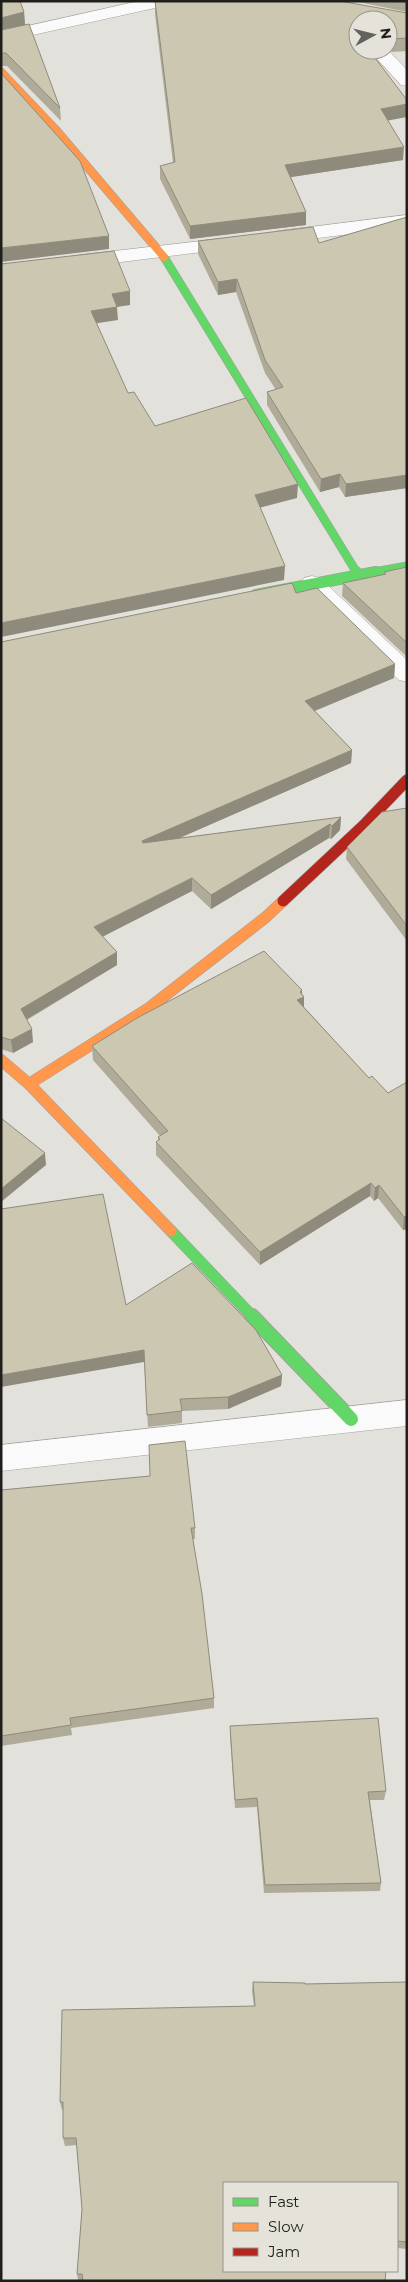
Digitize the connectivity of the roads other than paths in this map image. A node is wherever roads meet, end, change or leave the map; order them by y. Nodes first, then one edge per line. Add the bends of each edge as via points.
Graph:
1 (164, 1) edge
2 (146, 2) edge
3 (1, 37) edge
4 (387, 60) edge
5 (1, 72) edge
6 (407, 81) edge
7 (407, 221) edge
8 (162, 252) junction
9 (58, 264) edge
10 (407, 566) edge
11 (357, 574) junction
12 (312, 583) junction
13 (244, 597) edge
14 (407, 674) edge
15 (407, 780) edge
16 (1, 1060) edge
17 (29, 1084) junction
18 (407, 1413) edge
19 (351, 1419) junction
20 (1, 1458) edge

1 - 2 street
2 - 3 street
4 - 6 street
5 - 8 street
7 - 8 street
8 - 9 street
8 - 11 street
10 - 11 street
11 - 12 street
12 - 13 street
12 - 14 street
15 - 17 street via 266,917 149,1008
16 - 17 street
17 - 19 street
18 - 19 street
19 - 20 street

